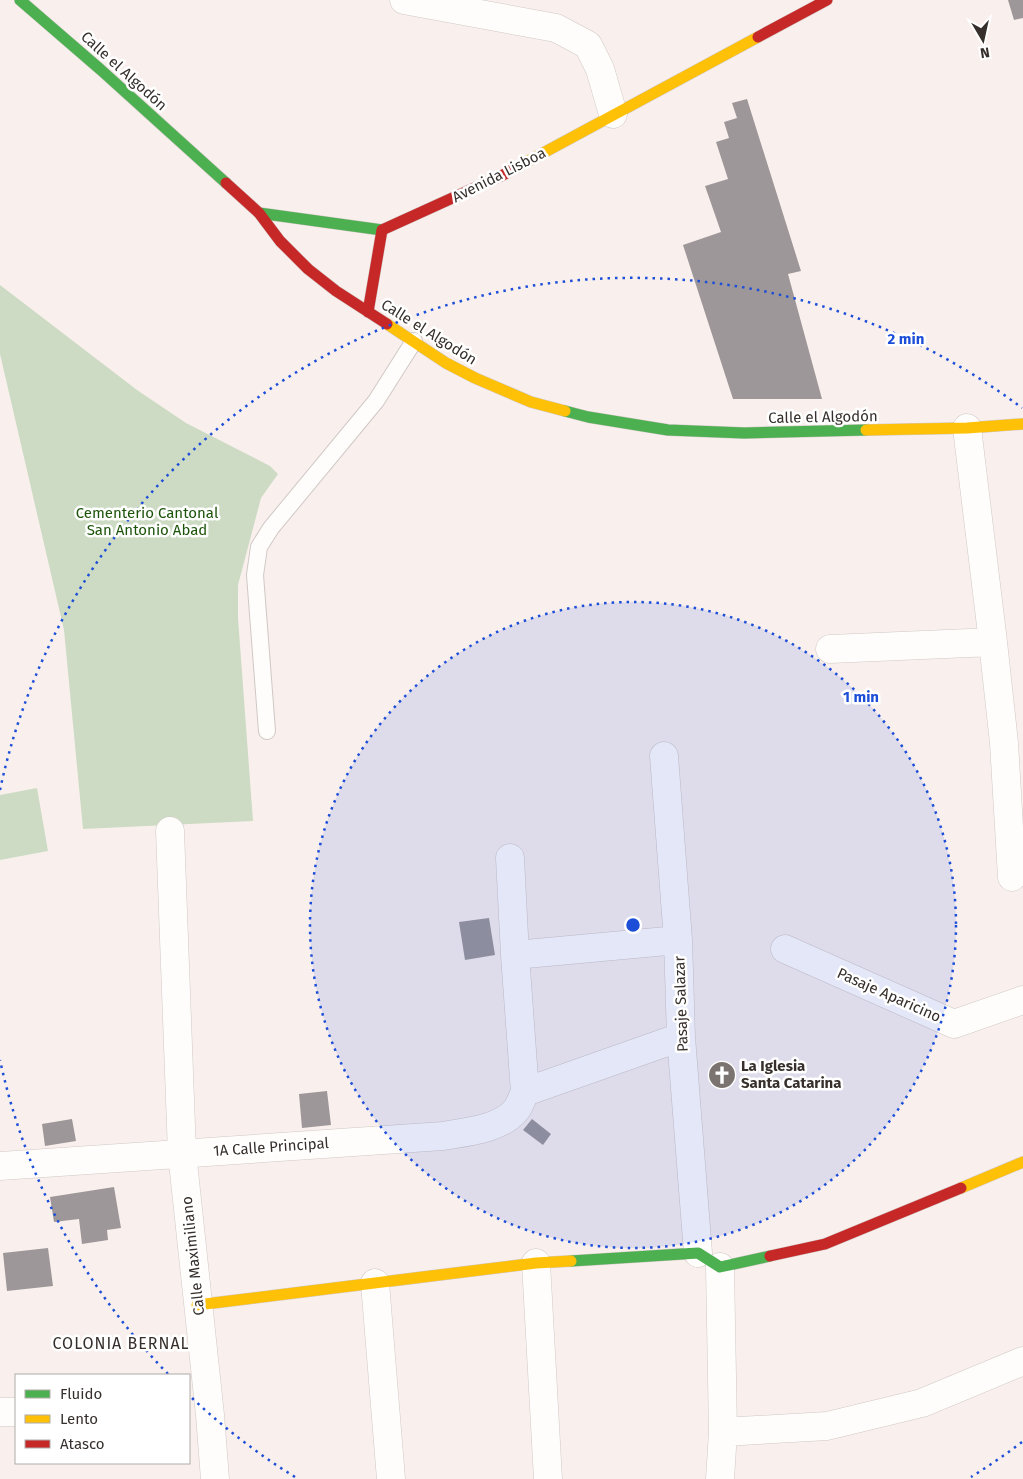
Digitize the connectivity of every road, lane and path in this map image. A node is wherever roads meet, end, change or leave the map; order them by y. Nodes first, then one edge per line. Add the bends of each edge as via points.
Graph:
1 (20, 0) edge
2 (404, 0) edge
3 (827, 0) edge
4 (613, 114) junction
5 (259, 213) junction
6 (382, 230) junction
7 (368, 312) junction
8 (414, 341) junction
9 (1023, 424) edge
10 (967, 428) junction
11 (994, 642) junction
12 (830, 648) dead end
13 (267, 731) dead end
14 (1014, 745) edge
15 (664, 756) dead end
16 (170, 831) dead end
17 (510, 858) dead end
18 (1012, 876) dead end
19 (678, 940) junction
20 (785, 949) dead end
21 (515, 955) junction
22 (1023, 1000) edge
23 (681, 1037) junction
24 (525, 1092) junction
25 (182, 1153) junction
26 (1023, 1162) edge
27 (0, 1166) edge
28 (709, 1260) junction
29 (536, 1263) junction
30 (375, 1283) junction
31 (197, 1305) junction
32 (1023, 1361) edge
33 (0, 1412) edge
34 (15, 1412) edge
35 (199, 1415) edge
36 (723, 1432) junction
37 (215, 1479) edge
38 (391, 1479) edge
39 (548, 1479) edge
40 (720, 1479) edge

1 - 5 street, Calle el Algodón
2 - 4 street via 556,28 588,45 600,69
3 - 4 street, Avenida Lisboa
4 - 6 street, Avenida Lisboa via 503,175
5 - 6 street
5 - 7 street, Calle el Algodón via 280,242 308,269
6 - 7 street
7 - 8 street, Calle el Algodón
8 - 10 street, Calle el Algodón via 446,363 531,402 588,417 668,430 744,434
8 - 13 lane via 376,401 271,528 259,547 255,575
9 - 10 street, Calle el Algodón
10 - 11 street
11 - 12 street
11 - 14 street
14 - 18 street
15 - 19 street, Pasaje Salazar
16 - 25 street, Calle Maximiliano
17 - 21 street
19 - 21 street
19 - 23 street, Pasaje Salazar
20 - 22 street, Pasaje Aparicino via 954,1024
21 - 24 street
23 - 24 street
23 - 28 street, Pasaje Salazar
24 - 25 street, 1A Calle Principal via 517,1109 506,1120 477,1130 443,1136
25 - 27 street, 1A Calle Principal
25 - 31 street, Calle Maximiliano
26 - 28 street via 824,1244
28 - 29 street
28 - 36 street, Pasaje Salazar
29 - 30 street
29 - 39 street
30 - 31 street
30 - 38 street
31 - 35 street, Calle Maximiliano
32 - 36 street via 922,1403 827,1426
33 - 34 street
35 - 37 street, Calle Maximiliano
36 - 40 street, Pasaje Salazar

